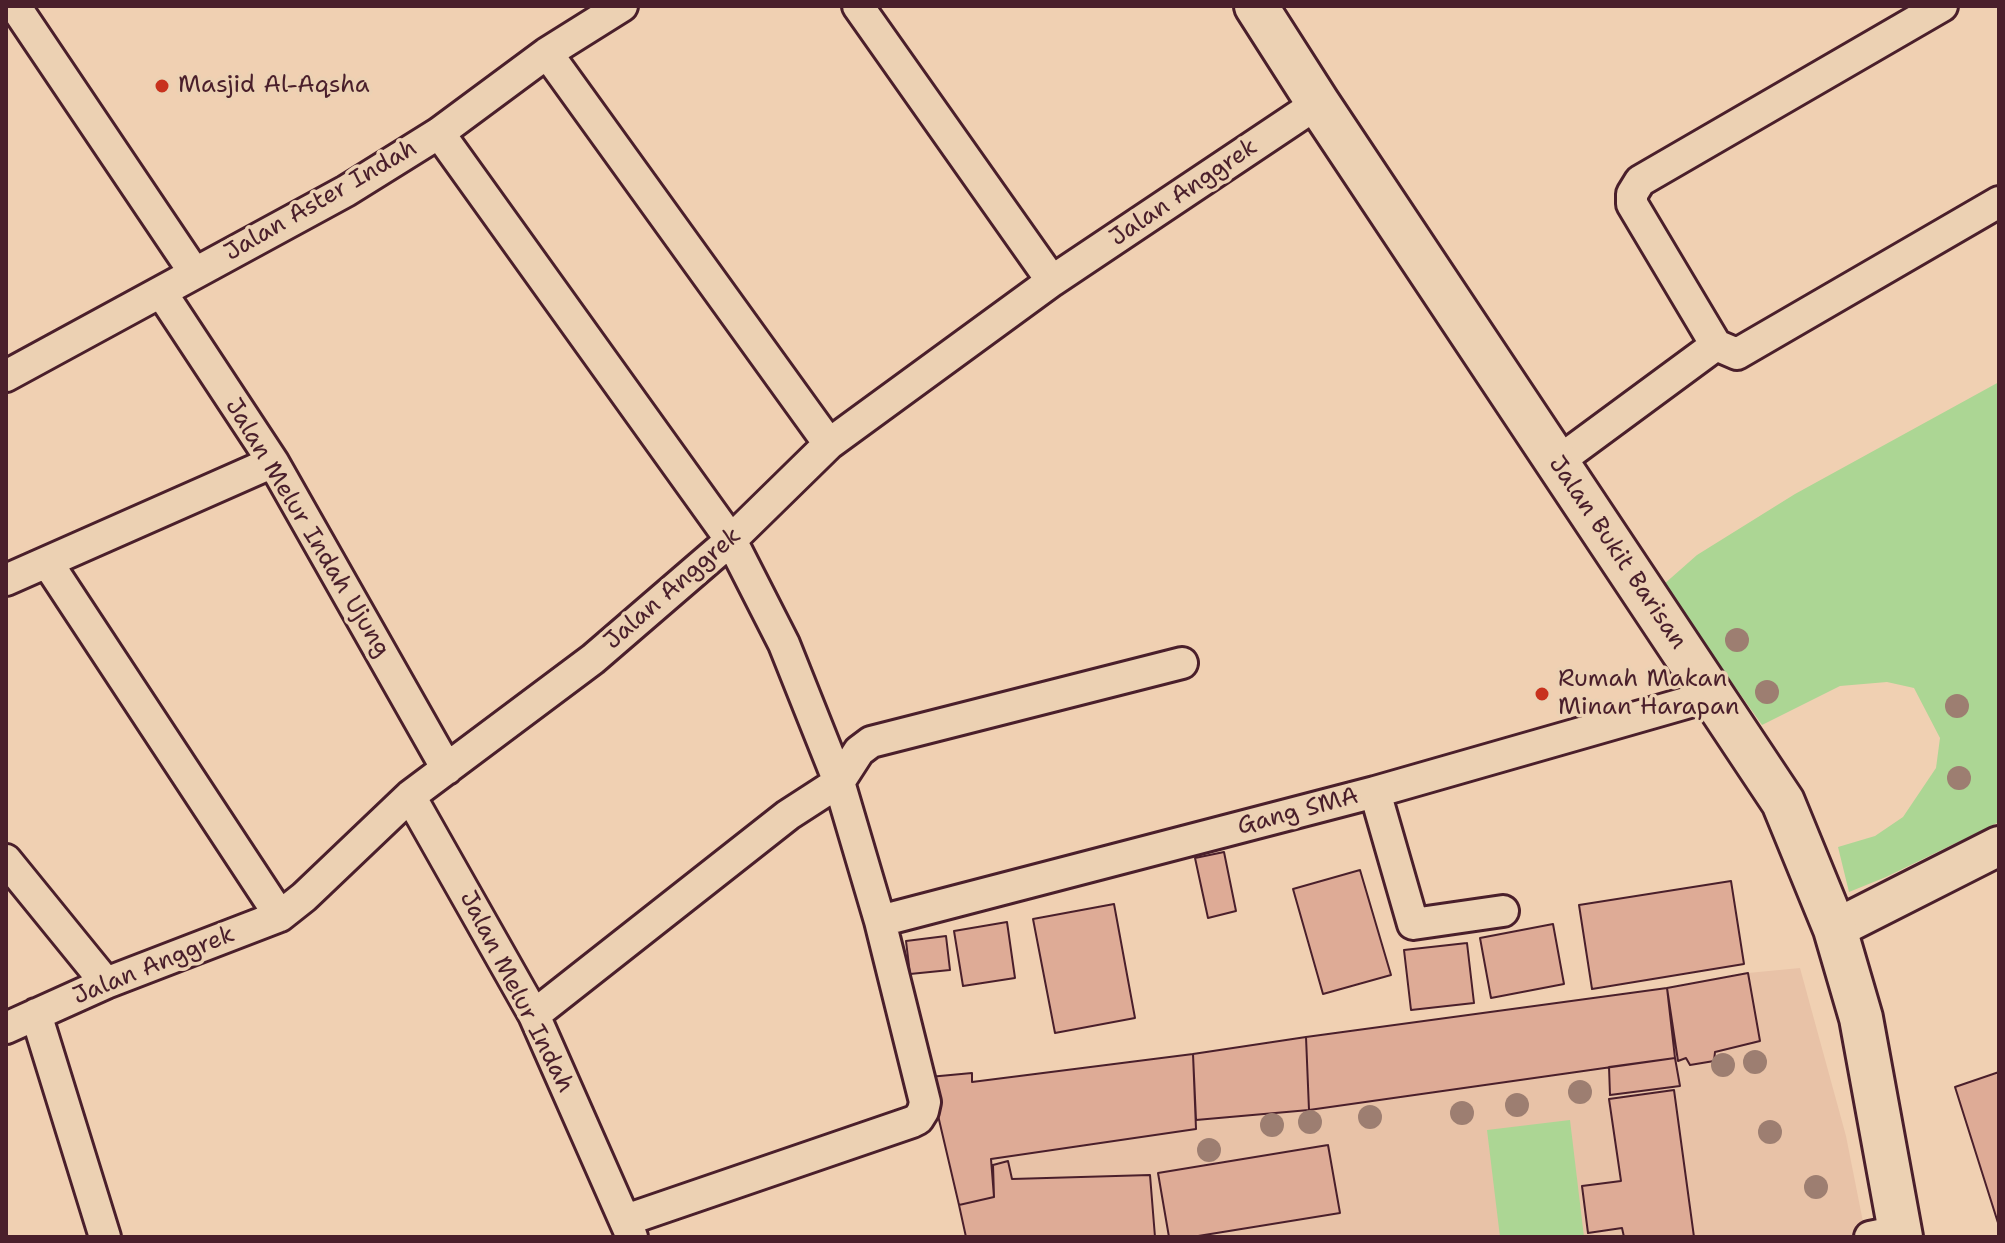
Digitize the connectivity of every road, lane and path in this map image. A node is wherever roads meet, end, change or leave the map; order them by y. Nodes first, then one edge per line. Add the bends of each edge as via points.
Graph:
1 (13, 6) edge
2 (622, 6) edge
3 (858, 6) edge
4 (1256, 6) edge
5 (1942, 6) edge
6 (6, 9) edge
7 (547, 53) junction
8 (1318, 103) junction
9 (439, 133) junction
10 (1999, 202) edge
11 (194, 272) junction
12 (1052, 281) junction
13 (161, 292) junction
14 (1716, 345) junction
15 (6, 376) edge
16 (829, 444) junction
17 (273, 462) junction
18 (1556, 463) junction
19 (731, 540) junction
20 (47, 562) junction
21 (6, 580) edge
22 (1182, 663) dead end
23 (1714, 695) junction
24 (447, 769) junction
25 (839, 782) junction
26 (1375, 792) junction
27 (410, 796) junction
28 (1999, 846) edge
29 (6, 860) edge
30 (1503, 911) dead end
31 (280, 916) junction
32 (880, 921) junction
33 (1835, 929) junction
34 (106, 983) junction
35 (36, 1014) junction
36 (534, 1015) junction
37 (6, 1028) edge
38 (629, 1228) edge
39 (1890, 1235) edge
40 (105, 1237) edge

1 - 6 street
1 - 11 street
2 - 7 street, Jalan Aster Indah
3 - 12 street
4 - 8 main road, Jalan Bukit Barisan
5 - 14 street via 1640,181 1632,204
7 - 9 street, Jalan Aster Indah
7 - 16 street
8 - 12 street, Jalan Anggrek
8 - 18 main road, Jalan Bukit Barisan
9 - 11 street, Jalan Aster Indah via 346,191
9 - 19 street
10 - 14 street via 1741,353
11 - 13 street, Jalan Aster Indah
12 - 16 street, Jalan Anggrek
13 - 15 street, Jalan Aster Indah
13 - 17 street, Jalan Melur Indah Ujung
14 - 18 street
16 - 19 street, Jalan Anggrek
17 - 20 street
17 - 24 street, Jalan Melur Indah Ujung
18 - 23 main road, Jalan Bukit Barisan
19 - 24 street, Jalan Anggrek via 593,659
19 - 25 street via 784,644
20 - 21 street
20 - 31 street
22 - 25 street via 871,742
23 - 26 street, Gang SMA
23 - 33 main road, Jalan Bukit Barisan via 1783,802
24 - 27 street, Jalan Anggrek
25 - 32 street
25 - 36 street via 788,815
26 - 30 street via 1413,924
26 - 32 street, Gang SMA
27 - 31 street, Jalan Anggrek
27 - 36 street, Jalan Melur Indah
28 - 33 street
29 - 34 street
31 - 34 street, Jalan Anggrek
32 - 38 street via 925,1102 918,1119
33 - 39 main road, Jalan Bukit Barisan via 1861,1018
34 - 35 street, Jalan Anggrek
35 - 37 street, Jalan Anggrek
35 - 40 street
36 - 38 street, Jalan Melur Indah

